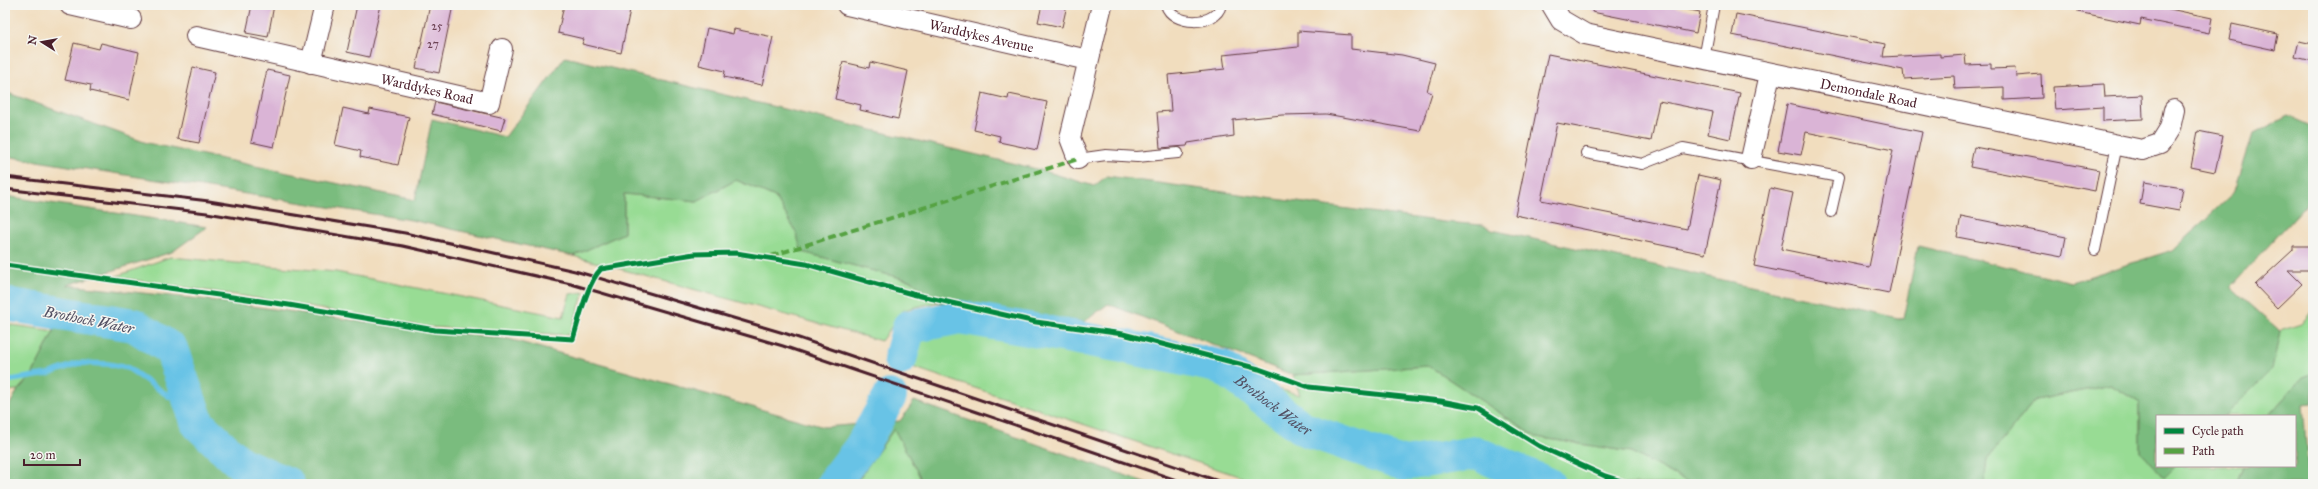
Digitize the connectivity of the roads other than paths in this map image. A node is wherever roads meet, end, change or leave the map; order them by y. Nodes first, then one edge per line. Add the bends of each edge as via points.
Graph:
1 (75, 5) edge
2 (325, 5) edge
3 (847, 5) edge
4 (1102, 5) edge
5 (1166, 5) edge
6 (1221, 5) edge
7 (1552, 5) edge
8 (1714, 5) edge
9 (876, 8) edge
10 (131, 19) dead end
11 (196, 36) dead end
12 (502, 49) dead end
13 (1704, 59) junction
14 (1088, 60) junction
15 (311, 63) junction
16 (1770, 74) junction
17 (2174, 110) dead end
18 (2117, 145) junction
19 (1178, 153) dead end
20 (1586, 153) dead end
21 (1078, 159) joint
22 (1751, 159) junction
23 (1832, 212) dead end
24 (2095, 250) dead end

1 - 10 street
2 - 15 street
3 - 9 street, Warddykes Avenue
4 - 14 street
5 - 6 lane via 1178,17 1200,21 1211,18
7 - 13 street, Demondale Road via 1561,20 1585,34
8 - 13 lane
9 - 14 street, Warddykes Avenue
11 - 15 street, Warddykes Road
12 - 15 street, Warddykes Road via 489,103
13 - 16 street, Demondale Road
14 - 21 street via 1070,138
16 - 18 street, Demondale Road
16 - 22 street
17 - 18 street, Demondale Road via 2170,128 2160,144 2142,150
18 - 24 lane
19 - 21 lane via 1137,157 1106,155
20 - 22 lane via 1642,164 1683,148
22 - 23 lane via 1839,177

